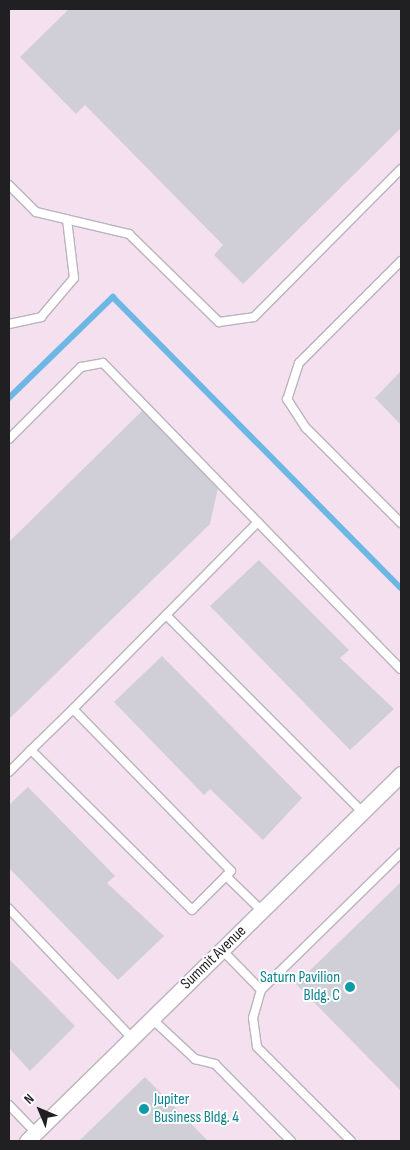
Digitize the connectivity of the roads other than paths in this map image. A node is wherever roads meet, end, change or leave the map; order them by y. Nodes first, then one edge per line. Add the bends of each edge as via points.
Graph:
1 (401, 170) edge
2 (9, 185) edge
3 (68, 219) junction
4 (401, 261) edge
5 (9, 324) edge
6 (9, 439) edge
7 (258, 522) junction
8 (401, 523) edge
9 (166, 615) junction
10 (401, 669) edge
11 (73, 709) junction
12 (31, 750) junction
13 (9, 772) edge
14 (401, 774) edge
15 (362, 812) junction
16 (401, 853) edge
17 (226, 876) junction
18 (9, 909) edge
19 (262, 911) junction
20 (222, 950) junction
21 (261, 990) junction
22 (152, 1019) junction
23 (132, 1038) junction
24 (9, 1105) edge
25 (32, 1137) edge
26 (291, 1141) edge
27 (351, 1141) edge

1 - 3 lane via 254,317 219,322 129,234
2 - 3 lane via 36,212
3 - 5 lane via 74,278 40,317
4 - 8 lane via 299,363 287,399 306,428
6 - 7 lane via 81,367 103,363
7 - 9 lane
7 - 10 lane
9 - 11 lane
9 - 15 lane
11 - 12 lane
11 - 17 lane via 231,871
12 - 13 lane
12 - 17 lane via 192,910
14 - 15 street, Summit Avenue
15 - 19 street, Summit Avenue
16 - 21 lane
17 - 19 lane
18 - 23 lane
19 - 20 street, Summit Avenue
20 - 21 lane
20 - 22 street, Summit Avenue
21 - 27 lane via 252,1018 257,1047
22 - 23 street, Summit Avenue
22 - 26 lane via 195,1059 215,1064
23 - 25 street, Summit Avenue
24 - 25 lane

